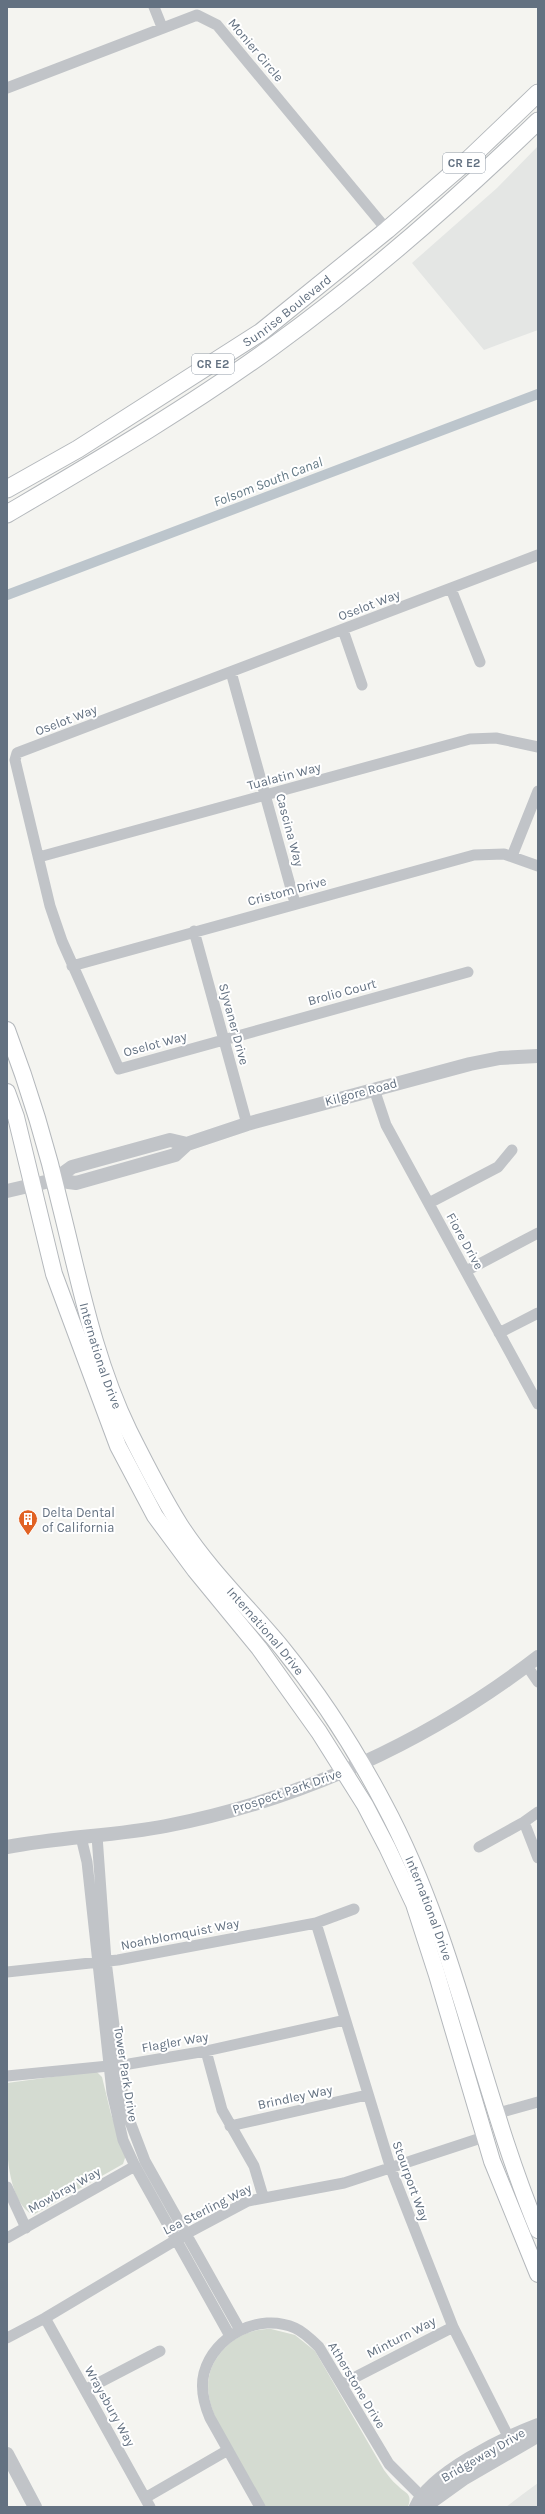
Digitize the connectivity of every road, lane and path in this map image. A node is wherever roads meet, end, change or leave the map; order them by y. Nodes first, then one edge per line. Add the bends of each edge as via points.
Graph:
1 (154, 7) edge
2 (162, 27) junction
3 (7, 88) edge
4 (538, 94) edge
5 (538, 121) edge
6 (469, 159) junction
7 (387, 230) junction
8 (406, 240) junction
9 (304, 324) junction
10 (7, 489) edge
11 (7, 514) edge
12 (538, 555) edge
13 (451, 589) junction
14 (343, 630) junction
15 (480, 662) dead end
16 (231, 672) junction
17 (362, 685) dead end
18 (538, 747) edge
19 (538, 791) edge
20 (266, 795) junction
21 (512, 856) junction
22 (39, 857) junction
23 (538, 866) edge
24 (295, 903) junction
25 (194, 931) junction
26 (72, 966) junction
27 (468, 972) dead end
28 (7, 1030) edge
29 (224, 1040) junction
30 (538, 1056) edge
31 (374, 1089) junction
32 (7, 1092) edge
33 (247, 1124) junction
34 (512, 1150) dead end
35 (54, 1180) junction
36 (32, 1185) junction
37 (7, 1191) edge
38 (429, 1203) junction
39 (538, 1233) edge
40 (466, 1271) junction
41 (538, 1313) edge
42 (499, 1333) junction
43 (538, 1404) edge
44 (107, 1418) junction
45 (138, 1483) junction
46 (158, 1485) junction
47 (198, 1550) junction
48 (538, 1657) edge
49 (527, 1666) junction
50 (538, 1682) edge
51 (362, 1764) junction
52 (343, 1772) junction
53 (538, 1812) edge
54 (524, 1822) junction
55 (97, 1836) junction
56 (81, 1837) junction
57 (7, 1847) edge
58 (479, 1847) dead end
59 (538, 1858) edge
60 (354, 1909) dead end
61 (316, 1923) junction
62 (102, 1961) junction
63 (7, 1972) edge
64 (345, 2020) junction
65 (206, 2051) junction
66 (113, 2065) junction
67 (7, 2076) edge
68 (367, 2095) junction
69 (538, 2102) edge
70 (495, 2114) junction
71 (230, 2126) junction
72 (484, 2137) junction
73 (135, 2166) junction
74 (391, 2169) junction
75 (7, 2187) edge
76 (263, 2196) junction
77 (26, 2228) junction
78 (538, 2230) edge
79 (181, 2237) junction
80 (7, 2238) edge
81 (538, 2274) edge
82 (45, 2318) junction
83 (453, 2327) junction
84 (240, 2330) junction
85 (230, 2336) junction
86 (7, 2338) edge
87 (160, 2351) dead end
88 (342, 2384) junction
89 (85, 2390) junction
90 (538, 2425) edge
91 (538, 2430) edge
92 (509, 2438) junction
93 (228, 2450) junction
94 (7, 2454) edge
95 (148, 2502) edge
96 (420, 2503) edge
97 (35, 2507) edge
98 (260, 2507) edge

1 - 2 street
2 - 3 street, Monier Circle
2 - 7 street, Monier Circle via 197,15 217,25
4 - 6 main road, Sunrise Boulevard / CR E2
5 - 8 main road, Sunrise Boulevard / CR E2
6 - 7 main road, Sunrise Boulevard / CR E2
6 - 8 main road via 468,173 464,179 408,228
7 - 9 main road via 388,243 384,250 308,309
7 - 10 main road, Sunrise Boulevard / CR E2 via 261,332 84,446
8 - 9 main road, Sunrise Boulevard / CR E2
9 - 11 main road, Sunrise Boulevard / CR E2 via 170,415
12 - 13 street, Oselot Way
13 - 14 street, Oselot Way
13 - 15 street
14 - 16 street, Oselot Way
14 - 17 street
16 - 20 street, Cascina Way
16 - 22 street, Oselot Way via 18,753 15,760
18 - 20 street, Tualatin Way via 496,738 470,739
19 - 21 street
20 - 22 street, Tualatin Way
20 - 24 street, Cascina Way
21 - 23 street, Cristom Drive
21 - 24 street, Cristom Drive via 474,854
22 - 26 street, Oselot Way via 50,906
24 - 25 street, Cristom Drive
25 - 26 street, Cristom Drive
25 - 29 street, Slyvaner Drive
26 - 29 street, Oselot Way via 119,1068
27 - 29 street, Brolio Court
28 - 35 main road, International Drive via 37,1114
29 - 33 street, Slyvaner Drive
30 - 31 street, Kilgore Road via 500,1058 470,1064
31 - 33 street, Kilgore Road
31 - 38 street, Fiore Drive via 386,1125
32 - 36 main road, International Drive via 16,1117
33 - 35 street, Kilgore Road via 187,1144 176,1156 76,1183
34 - 38 street via 498,1167
35 - 36 street, Kilgore Road
35 - 46 main road, International Drive via 100,1359 128,1430
36 - 37 street, Kilgore Road
36 - 44 main road, International Drive via 54,1274
38 - 40 street, Fiore Drive
39 - 40 street
40 - 42 street, Fiore Drive
41 - 42 street
42 - 43 street, Fiore Drive
44 - 45 main road, International Drive via 118,1446
44 - 46 main road via 116,1428 140,1472 153,1485
45 - 47 main road via 156,1499 182,1539
45 - 52 main road, International Drive via 155,1516 259,1648 319,1732
46 - 47 main road, International Drive
47 - 51 main road, International Drive via 290,1658 331,1714
48 - 49 street, Prospect Park Drive
49 - 50 street
49 - 51 street, Prospect Park Drive via 449,1717
51 - 52 street, Prospect Park Drive
51 - 70 main road, International Drive via 408,1851 430,1904 455,1977
52 - 55 street, Prospect Park Drive via 285,1795 212,1816
52 - 72 main road, International Drive via 365,1805 414,1904 438,1975
53 - 54 street
54 - 58 street
54 - 59 street
55 - 56 street, Prospect Park Drive
55 - 62 street, Tower Park Drive
56 - 57 street, Prospect Park Drive
56 - 62 street, Tower Park Drive
60 - 61 street, Noahblomquist Way
61 - 62 street, Noahblomquist Way
61 - 64 street, Stourport Way
62 - 63 street, Noahblomquist Way
62 - 66 street, Tower Park Drive
64 - 65 street, Flagler Way
64 - 68 street, Stourport Way
65 - 66 street, Flagler Way
65 - 71 street via 216,2091
66 - 67 street, Flagler Way
66 - 73 street, Tower Park Drive via 118,2123
66 - 79 street, Tower Park Drive via 138,2146
68 - 71 street, Brindley Way
68 - 74 street, Stourport Way
69 - 70 street
70 - 78 main road, International Drive
71 - 76 street via 254,2166
72 - 74 street, Lea Sterling Way
72 - 81 main road, International Drive via 522,2241
73 - 77 street, Mowbray Way
73 - 79 street, Tower Park Drive
74 - 76 street, Lea Sterling Way via 344,2183
74 - 83 street, Stourport Way
75 - 77 street
76 - 79 street, Lea Sterling Way via 248,2201
77 - 80 street, Mowbray Way
79 - 82 street, Lea Sterling Way
79 - 84 street, Tower Park Drive
79 - 85 street, Tower Park Drive
82 - 86 street, Lea Sterling Way
82 - 89 street, Wraysbury Way
83 - 88 street, Minturn Way
83 - 92 street, Stourport Way
84 - 85 street, Atherstone Drive
84 - 88 street, Atherstone Drive via 268,2323 294,2328 307,2335 319,2347
85 - 93 street, Atherstone Drive via 211,2358 204,2373 203,2389 204,2404
87 - 89 street
88 - 96 street, Atherstone Drive via 389,2464
89 - 95 street, Wraysbury Way
90 - 92 street, Bridgeway Drive
91 - 96 street, Bridgeway Drive via 532,2439
92 - 96 street, Bridgeway Drive via 441,2477
93 - 95 street
93 - 98 street, Atherstone Drive
94 - 97 street

